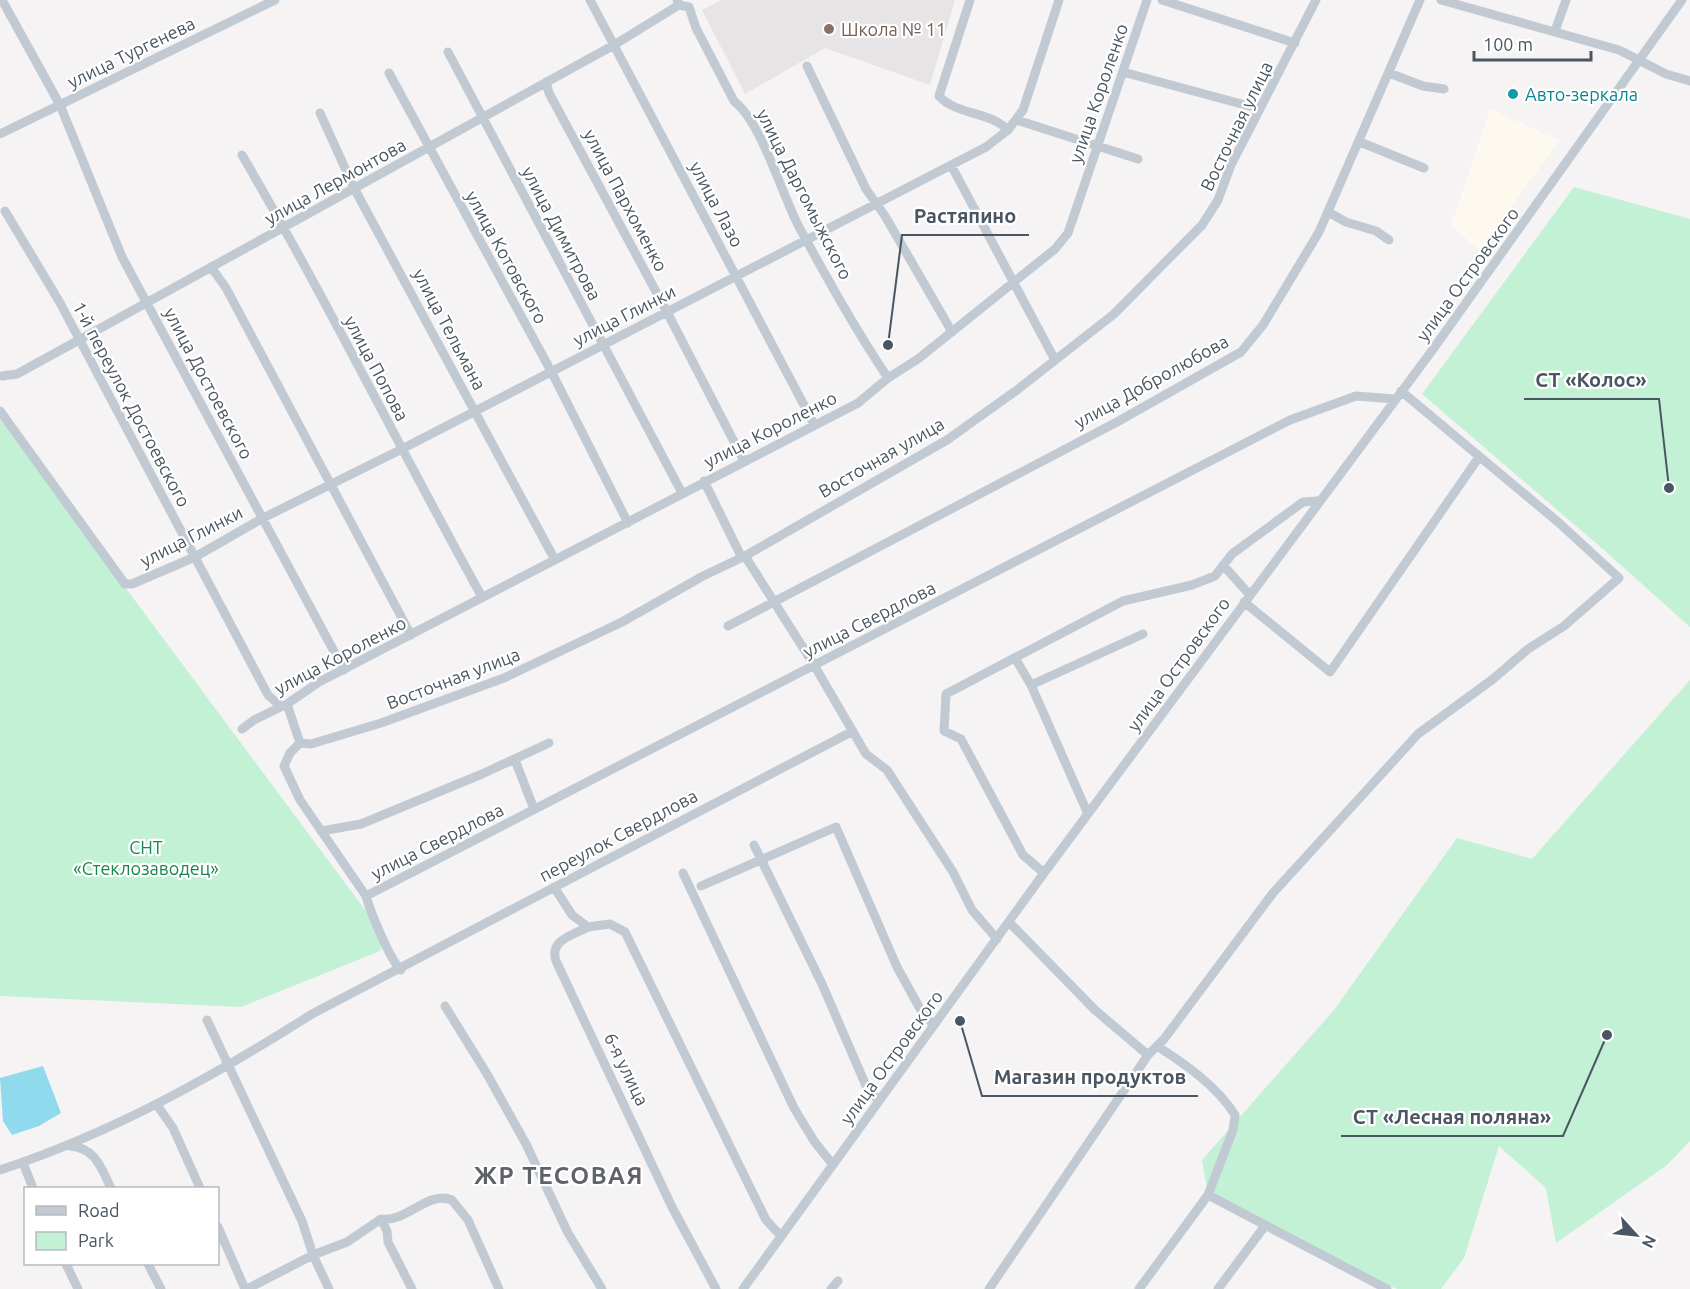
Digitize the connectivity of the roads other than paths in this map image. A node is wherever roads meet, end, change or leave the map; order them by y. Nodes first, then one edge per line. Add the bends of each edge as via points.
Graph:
1 (2, 0) edge
2 (275, 0) edge
3 (590, 0) edge
4 (970, 0) edge
5 (1059, 0) edge
6 (1147, 0) edge
7 (1162, 0) edge
8 (1316, 0) edge
9 (1420, 0) edge
10 (1441, 0) edge
11 (1566, 0) edge
12 (1682, 0) edge
13 (678, 3) edge
14 (1555, 31) junction
15 (1295, 43) junction
16 (614, 45) junction
17 (448, 52) dead end
18 (1639, 59) junction
19 (807, 66) dead end
20 (1123, 72) junction
21 (389, 73) dead end
22 (1389, 73) junction
23 (1690, 81) edge
24 (546, 82) junction
25 (1444, 89) dead end
26 (60, 105) junction
27 (1260, 109) junction
28 (320, 113) dead end
29 (482, 116) junction
30 (1017, 120) junction
31 (1008, 130) junction
32 (0, 134) edge
33 (1360, 142) junction
34 (1097, 146) junction
35 (430, 147) junction
36 (242, 154) dead end
37 (1138, 159) dead end
38 (951, 165) junction
39 (1424, 168) dead end
40 (354, 188) junction
41 (875, 203) junction
42 (4, 211) dead end
43 (1328, 212) junction
44 (282, 229) junction
45 (808, 239) junction
46 (1389, 240) dead end
47 (211, 267) junction
48 (737, 276) junction
49 (1012, 284) junction
50 (147, 303) junction
51 (667, 312) junction
52 (952, 332) junction
53 (79, 340) junction
54 (604, 344) junction
55 (1055, 360) junction
56 (551, 371) junction
57 (1, 374) edge
58 (888, 378) junction
59 (1401, 391) junction
60 (1394, 399) junction
61 (474, 410) junction
62 (0, 411) edge
63 (814, 424) junction
64 (402, 449) junction
65 (1479, 457) junction
66 (744, 461) junction
67 (704, 481) junction
68 (331, 483) junction
69 (682, 493) junction
70 (1318, 501) junction
71 (263, 518) junction
72 (628, 523) junction
73 (195, 557) junction
74 (744, 557) junction
75 (555, 560) junction
76 (1223, 565) junction
77 (482, 597) junction
78 (1246, 598) junction
79 (774, 600) junction
80 (728, 626) dead end
81 (1143, 634) dead end
82 (411, 635) junction
83 (1015, 658) junction
84 (814, 665) junction
85 (344, 670) junction
86 (1031, 685) junction
87 (283, 705) junction
88 (242, 729) dead end
89 (853, 731) junction
90 (300, 743) junction
91 (549, 743) dead end
92 (515, 760) junction
93 (534, 808) junction
94 (1088, 813) junction
95 (321, 831) junction
96 (754, 845) dead end
97 (761, 860) junction
98 (683, 873) dead end
99 (1044, 873) junction
100 (554, 886) junction
101 (701, 886) dead end
102 (366, 896) junction
103 (1009, 922) junction
104 (588, 927) junction
105 (997, 939) junction
106 (401, 970) junction
107 (445, 1006) dead end
108 (207, 1020) dead end
109 (934, 1025) junction
110 (1157, 1046) junction
111 (1148, 1055) junction
112 (228, 1068) junction
113 (879, 1101) junction
114 (157, 1105) junction
115 (68, 1146) junction
116 (23, 1163) junction
117 (833, 1165) junction
118 (0, 1170) edge
119 (33, 1187) edge
120 (110, 1187) edge
121 (200, 1187) edge
122 (1208, 1196) junction
123 (381, 1219) junction
124 (1264, 1227) junction
125 (219, 1229) edge
126 (782, 1236) junction
127 (313, 1255) junction
128 (67, 1265) edge
129 (149, 1265) edge
130 (747, 1288) edge
131 (78, 1289) edge
132 (161, 1289) edge
133 (246, 1289) edge
134 (329, 1289) edge
135 (412, 1289) edge
136 (499, 1289) edge
137 (602, 1289) edge
138 (716, 1289) edge
139 (988, 1289) edge
140 (1139, 1289) edge
141 (1218, 1289) edge
142 (1387, 1289) edge

1 - 26 street, улица Достоевского
2 - 26 street, улица Тургенева
3 - 16 street, улица Лазо
4 - 31 street via 939,96
5 - 30 street, улица Глинки via 1030,94
6 - 20 street, улица Короленко
7 - 15 street
8 - 15 street, Восточная улица
9 - 22 street, улица Добролюбова
10 - 14 street
11 - 14 street
12 - 18 street, улица Островского
13 - 16 street, улица Лермонтова
13 - 45 street, улица Даргомыжского via 689,7 694,15 696,28 734,101 744,109 757,131
14 - 18 street
15 - 27 street, Восточная улица
16 - 24 street, улица Лермонтова
16 - 48 street, улица Лазо
17 - 29 street, улица Димитрова
18 - 23 street via 1666,74
18 - 59 street, улица Островского
19 - 41 street
20 - 27 street
20 - 34 street, улица Короленко
21 - 35 street, улица Котовского
22 - 25 street
22 - 33 street, улица Добролюбова
24 - 29 street, улица Лермонтова
24 - 51 street, улица Пархоменко
26 - 32 street, улица Тургенева
26 - 50 street, улица Достоевского via 110,231
27 - 55 street, Восточная улица via 1218,200 1202,225 1129,300
28 - 40 street, улица Тельмана
29 - 35 street, улица Лермонтова
29 - 54 street, улица Димитрова
30 - 31 street, улица Глинки
30 - 34 street
31 - 38 street, улица Глинки
33 - 39 street
33 - 43 street, улица Добролюбова
34 - 37 street
34 - 49 street, улица Короленко via 1068,233 1055,249
35 - 40 street, улица Лермонтова
35 - 56 street, улица Котовского
36 - 44 street, улица Попова
38 - 41 street, улица Глинки
38 - 49 street
40 - 44 street, улица Лермонтова
40 - 61 street, улица Тельмана
41 - 45 street, улица Глинки
41 - 52 street
42 - 53 street, 1-й переулок Достоевского
43 - 46 street
43 - 79 street, улица Добролюбова via 1303,262 1263,325 1234,358
44 - 47 street, улица Лермонтова
44 - 64 street, улица Попова
45 - 48 street, улица Глинки
45 - 58 street, улица Даргомыжского via 846,313
47 - 50 street, улица Лермонтова
47 - 68 street
48 - 51 street, улица Глинки
48 - 63 street, улица Лазо
49 - 52 street, улица Короленко
49 - 55 street
50 - 53 street, улица Лермонтова
50 - 71 street, улица Достоевского
51 - 54 street, улица Глинки
51 - 66 street, улица Пархоменко
52 - 58 street, улица Короленко
53 - 57 street, улица Лермонтова via 17,374
53 - 73 street, 1-й переулок Достоевского
54 - 56 street, улица Глинки
54 - 69 street, улица Димитрова
55 - 74 street, Восточная улица via 947,440
56 - 61 street, улица Глинки
56 - 72 street, улица Котовского
58 - 63 street, улица Короленко via 858,403
59 - 60 street, улица Островского
59 - 65 street
60 - 70 street, улица Островского
60 - 84 street, улица Свердлова via 1356,396 1290,420
61 - 64 street, улица Глинки
61 - 75 street, улица Тельмана
62 - 73 street, улица Глинки via 125,584
63 - 66 street, улица Короленко
64 - 68 street, улица Глинки
64 - 77 street, улица Попова
65 - 78 street via 1330,672
65 - 110 street via 1619,578 1564,626 1418,734 1273,893
66 - 67 street, улица Короленко
67 - 69 street, улица Короленко
67 - 74 street
68 - 71 street, улица Глинки
68 - 82 street
69 - 72 street, улица Короленко
70 - 76 street via 1303,502 1232,554
70 - 78 street, улица Островского
71 - 73 street, улица Глинки
71 - 85 street, улица Достоевского
72 - 75 street, улица Короленко
73 - 87 street, 1-й переулок Достоевского via 268,695
74 - 79 street
74 - 90 street, Восточная улица via 526,669 381,723 311,744
75 - 77 street, улица Короленко
76 - 78 street
76 - 83 street via 1215,576 1192,585 1123,601
77 - 82 street, улица Короленко
78 - 94 street, улица Островского
79 - 80 street, улица Добролюбова
79 - 84 street
81 - 86 street
82 - 85 street, улица Короленко
83 - 86 street
83 - 99 street via 946,694 944,730 961,739 1023,855
84 - 89 street
84 - 93 street, улица Свердлова
85 - 87 street, улица Короленко
86 - 94 street
87 - 88 street, улица Короленко
87 - 90 street, 1-й переулок Достоевского
89 - 100 street, переулок Свердлова
89 - 105 street via 866,754 880,763 934,843 972,910
90 - 95 street via 284,766 292,788
91 - 92 street
92 - 93 street
92 - 95 street via 361,824
93 - 102 street, улица Свердлова
94 - 99 street, улица Островского
95 - 102 street
96 - 97 street
97 - 101 street
97 - 109 street via 836,827 897,967 923,1014
97 - 113 street via 822,984 867,1088
98 - 117 street via 794,1108
99 - 103 street, улица Островского
100 - 104 street via 572,915
100 - 106 street, переулок Свердлова
102 - 106 street via 393,963
103 - 105 street, улица Островского
103 - 111 street via 1095,1010
104 - 126 street via 610,924 625,932 766,1220
104 - 138 street, 6-я улица via 557,944 556,961 672,1207
105 - 109 street, улица Островского
106 - 112 street, переулок Свердлова via 312,1014
107 - 137 street via 488,1074 568,1233
108 - 112 street
109 - 113 street, улица Островского
110 - 111 street
110 - 122 street via 1226,1100 1235,1115 1233,1131
111 - 139 street
112 - 114 street, переулок Свердлова
112 - 127 street via 302,1221
113 - 117 street, улица Островского
114 - 115 street, переулок Свердлова
114 - 121 street via 173,1128
115 - 116 street, переулок Свердлова
115 - 120 street via 81,1147 93,1154
116 - 118 street, переулок Свердлова
116 - 119 street
117 - 126 street, улица Островского
122 - 124 street
122 - 140 street
123 - 127 street via 347,1242
123 - 135 street
123 - 136 street via 398,1218 437,1198 452,1200 468,1220
124 - 141 street
124 - 142 street
125 - 133 street
126 - 130 street, улица Островского
127 - 133 street
127 - 134 street
128 - 131 street
129 - 132 street

